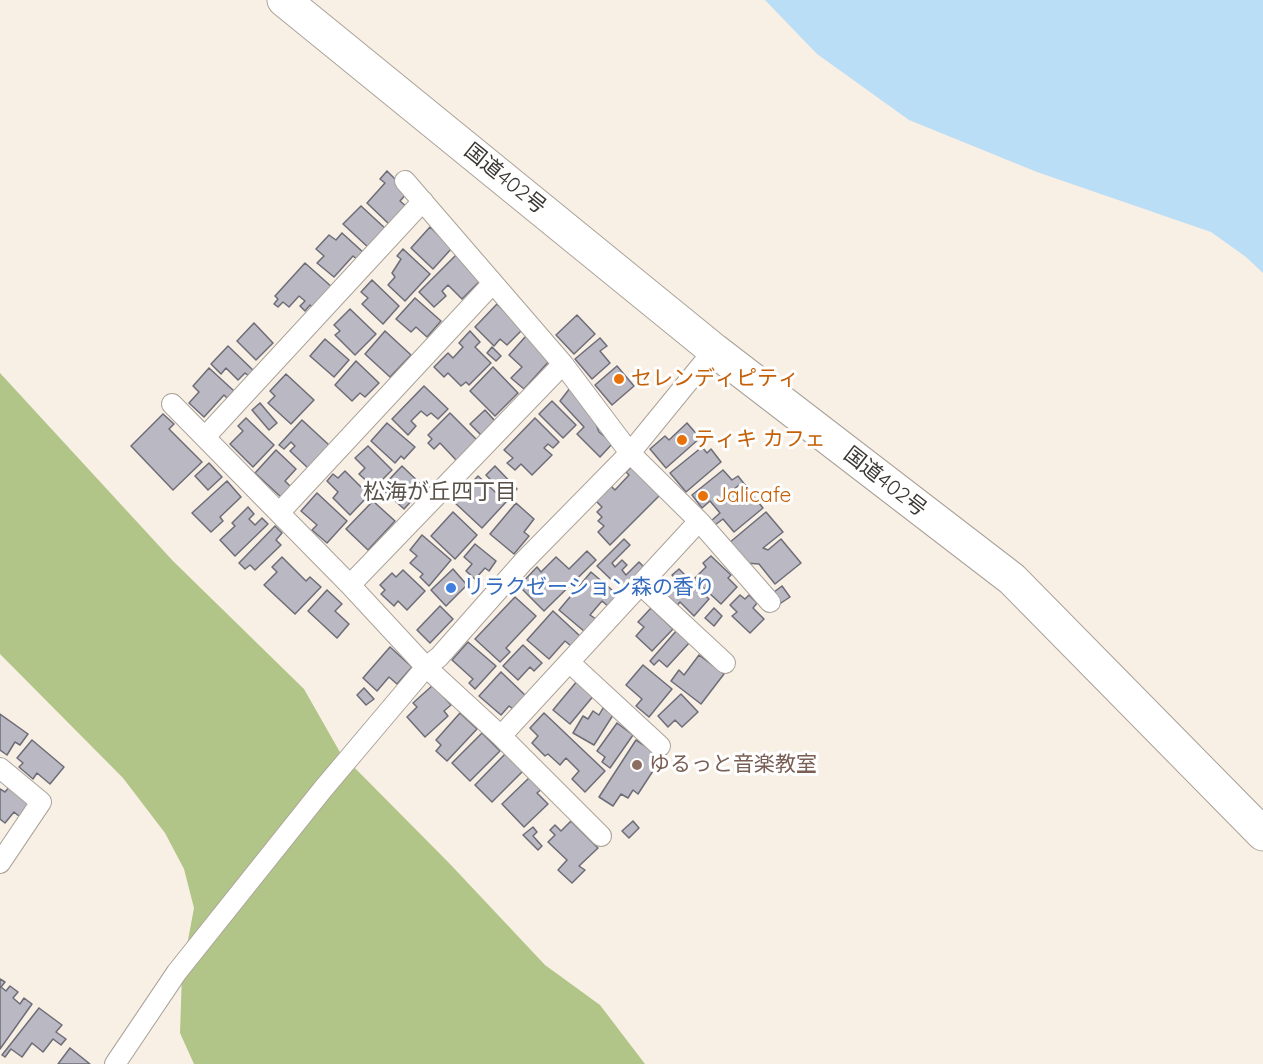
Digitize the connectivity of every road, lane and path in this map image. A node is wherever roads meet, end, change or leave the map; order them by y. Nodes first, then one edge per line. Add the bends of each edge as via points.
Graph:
1 (284, 0) edge
2 (405, 181) dead end
3 (423, 201) junction
4 (493, 283) junction
5 (714, 350) junction
6 (563, 364) junction
7 (172, 404) dead end
8 (205, 437) junction
9 (630, 453) junction
10 (279, 513) junction
11 (699, 521) junction
12 (350, 585) junction
13 (641, 585) junction
14 (770, 602) dead end
15 (569, 663) junction
16 (725, 663) dead end
17 (426, 667) junction
18 (501, 736) junction
19 (660, 746) dead end
20 (0, 768) edge
21 (1263, 834) edge
22 (601, 836) dead end
23 (0, 863) edge
24 (115, 1064) edge

1 - 5 highway, 国道402号
2 - 3 street
3 - 4 street
3 - 8 street
4 - 6 street
4 - 10 street
5 - 9 street
5 - 21 highway, 国道402号 via 1012,579
6 - 9 street
6 - 12 street
7 - 8 street
8 - 10 street
9 - 11 street
9 - 17 street
10 - 12 street
11 - 13 street
11 - 14 street
12 - 17 street
13 - 15 street
13 - 16 street
15 - 18 street
15 - 19 street
17 - 18 street
17 - 24 street via 177,972
18 - 22 street
20 - 23 street via 41,802

